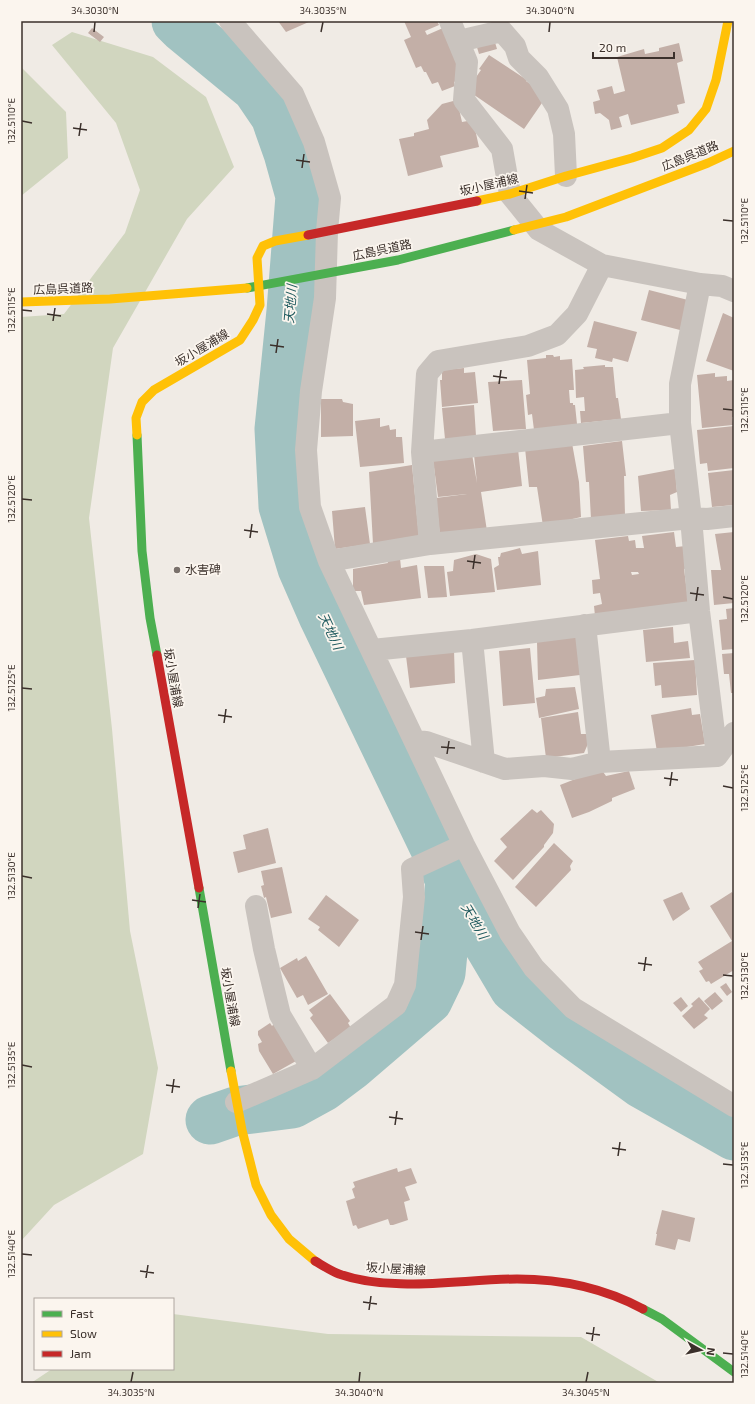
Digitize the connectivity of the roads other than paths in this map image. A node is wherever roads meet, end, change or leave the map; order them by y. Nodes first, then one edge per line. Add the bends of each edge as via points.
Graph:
1 (230, 21) edge
2 (450, 21) edge
3 (728, 21) edge
4 (459, 42) junction
5 (734, 151) edge
6 (566, 176) junction
7 (510, 194) junction
8 (321, 232) junction
9 (602, 266) junction
10 (700, 284) junction
11 (734, 291) edge
12 (21, 302) edge
13 (680, 423) junction
14 (422, 452) junction
15 (734, 516) edge
16 (691, 518) junction
17 (430, 544) junction
18 (329, 560) junction
19 (699, 611) junction
20 (584, 625) junction
21 (472, 640) junction
22 (372, 650) junction
23 (734, 733) edge
24 (415, 741) junction
25 (717, 756) junction
26 (484, 762) junction
27 (600, 762) junction
28 (460, 846) junction
29 (256, 906) dead end
30 (312, 1068) junction
31 (236, 1102) junction
32 (734, 1106) edge
33 (734, 1372) edge

1 - 8 street via 293,94 314,142 330,198
2 - 4 street
3 - 6 main road, 坂小屋浦線 via 716,80 706,109 689,130 662,148
4 - 6 street via 493,33 515,46 520,58 538,77 558,109 564,134
4 - 7 street via 468,62 464,100 502,149
5 - 12 main road, 広島呉道路 via 566,217 398,260 253,287 110,299
6 - 7 main road, 坂小屋浦線
7 - 8 main road, 坂小屋浦線
7 - 9 street via 538,230
8 - 18 street via 325,298 311,392 306,450 310,507
8 - 31 main road, 坂小屋浦線 via 275,241 263,246 257,258 260,305 240,340 154,390 142,402 136,418 142,551 150,618
9 - 10 street
9 - 14 street via 577,314 558,335 528,346 438,361 427,374
10 - 11 street via 722,286
10 - 13 street via 680,384
13 - 14 street
13 - 16 street
14 - 17 street
15 - 16 street
16 - 17 street
16 - 19 street
17 - 18 street
18 - 22 street
19 - 20 street
19 - 25 street
20 - 21 street
20 - 27 street
21 - 22 street
21 - 26 street
22 - 24 street
23 - 25 street
24 - 26 street via 426,742
24 - 28 street
25 - 27 street
26 - 27 street via 505,770 544,766 572,769
28 - 30 street via 412,869 414,897 405,985 396,1005
28 - 32 street via 510,933 534,968 573,1008
29 - 30 street via 280,1015
30 - 31 street
31 - 33 main road, 坂小屋浦線 via 256,1185 271,1215 289,1239 311,1260 338,1274 368,1281 410,1284 518,1279 554,1281 597,1290 630,1302 662,1319

